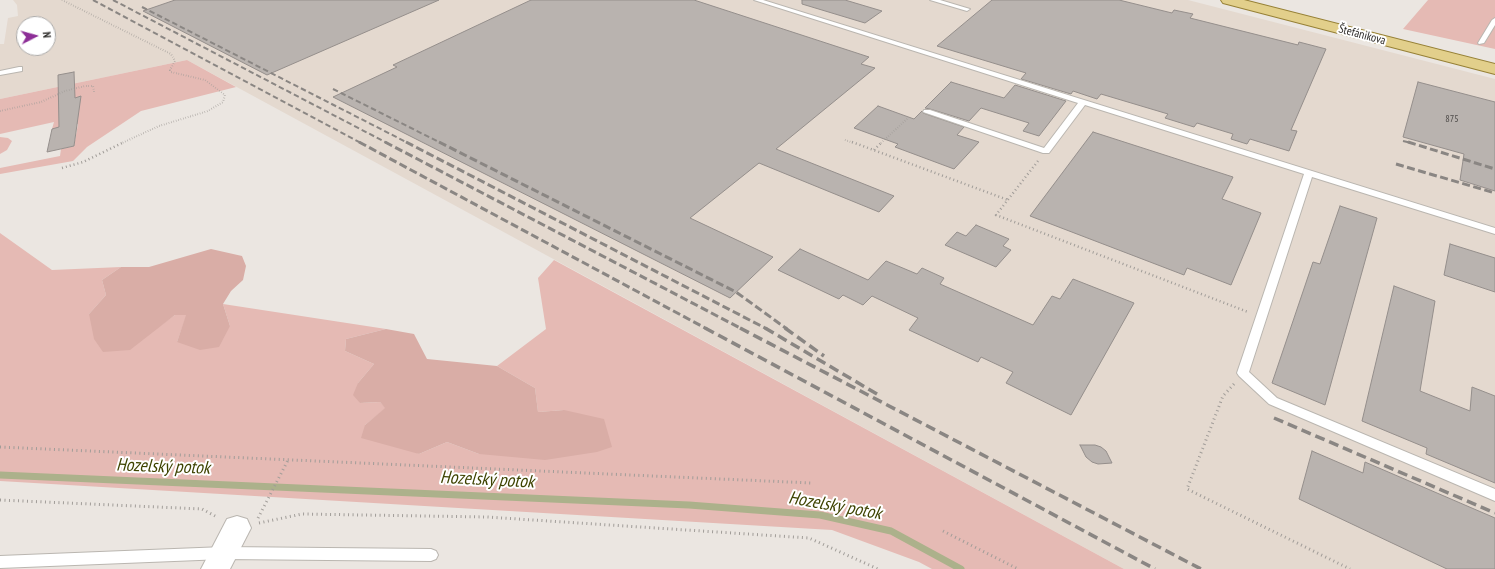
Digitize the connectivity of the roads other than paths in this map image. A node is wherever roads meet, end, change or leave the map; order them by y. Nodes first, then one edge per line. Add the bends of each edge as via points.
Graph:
1 (757, 0) edge
2 (932, 0) edge
3 (1263, 0) edge
4 (1233, 1) edge
5 (967, 9) dead end
6 (1495, 20) edge
7 (1487, 33) junction
8 (1495, 36) edge
9 (1481, 43) dead end
10 (1495, 60) edge
11 (19, 69) dead end
12 (1495, 69) edge
13 (0, 73) edge
14 (1083, 102) junction
15 (927, 112) dead end
16 (1309, 173) junction
17 (1495, 232) edge
18 (1495, 495) edge
19 (246, 526) road end
20 (431, 555) dead end
21 (220, 561) edge
22 (0, 562) edge

1 - 14 lane
2 - 5 lane
3 - 10 main road, Štefánikova
4 - 12 main road, Štefánikova
6 - 7 lane
7 - 8 lane
7 - 9 lane
11 - 13 lane
14 - 15 lane via 1046,151
14 - 16 lane
16 - 17 lane
16 - 18 lane via 1243,373 1273,401
19 - 21 street
20 - 21 lane
21 - 22 lane

